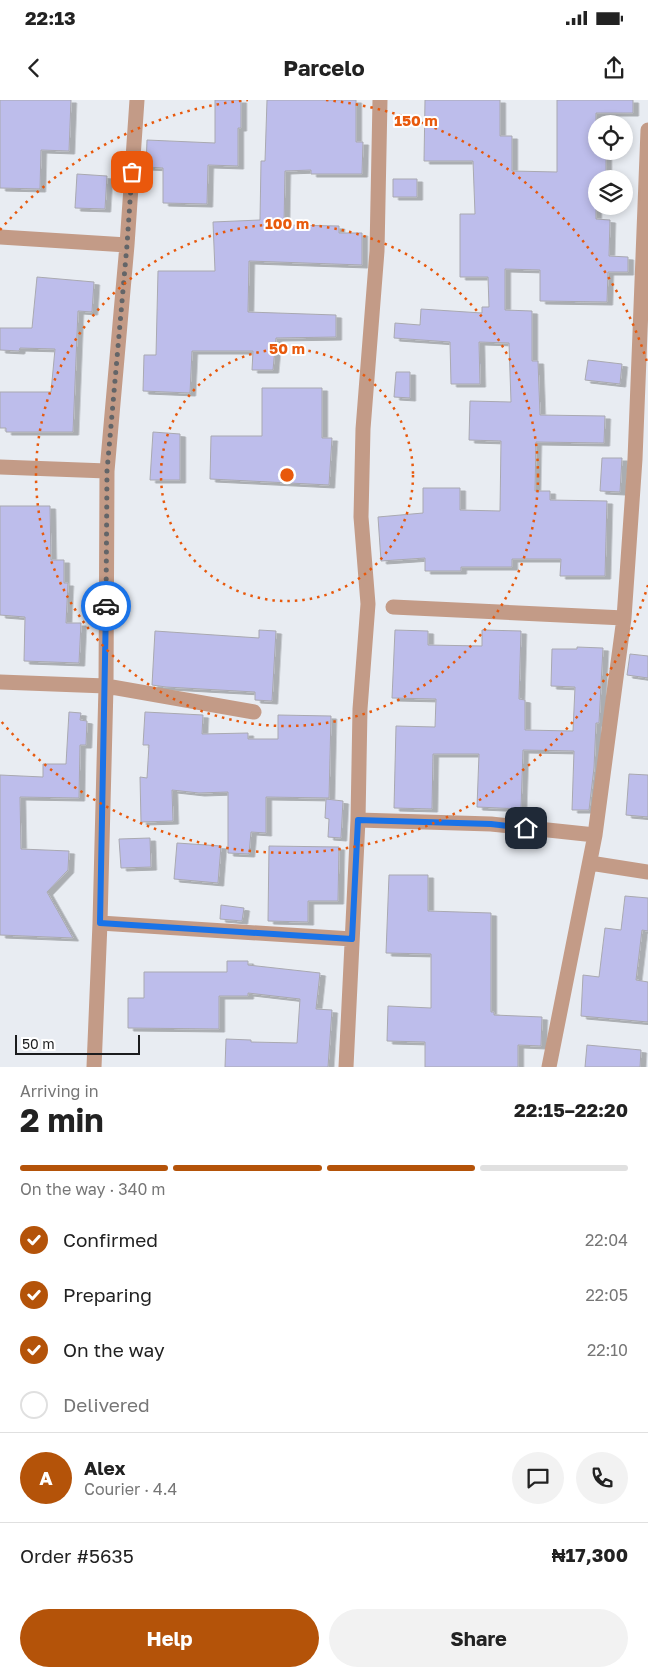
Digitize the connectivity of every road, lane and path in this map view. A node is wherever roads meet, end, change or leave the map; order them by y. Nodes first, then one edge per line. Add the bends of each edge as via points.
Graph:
1 (136, 100) edge
2 (380, 100) edge
3 (648, 130) edge
4 (0, 237) edge
5 (127, 245) junction
6 (0, 467) edge
7 (107, 471) junction
8 (394, 607) dead end
9 (624, 618) junction
10 (0, 682) edge
11 (106, 686) junction
12 (254, 712) dead end
13 (358, 820) junction
14 (595, 835) junction
15 (590, 863) junction
16 (648, 872) edge
17 (100, 923) junction
18 (352, 939) junction
19 (94, 1067) edge
20 (346, 1067) edge
21 (549, 1067) edge

1 - 5 street
2 - 13 street via 377,251 361,517 368,604 360,709
3 - 9 street via 635,459
4 - 5 street
5 - 7 street
6 - 7 street
7 - 11 street
8 - 9 street
9 - 14 street
10 - 11 street
11 - 12 street
11 - 17 street
13 - 14 street via 491,824
13 - 18 street
14 - 15 street
15 - 16 street
15 - 21 street
17 - 18 street
17 - 19 street
18 - 20 street

